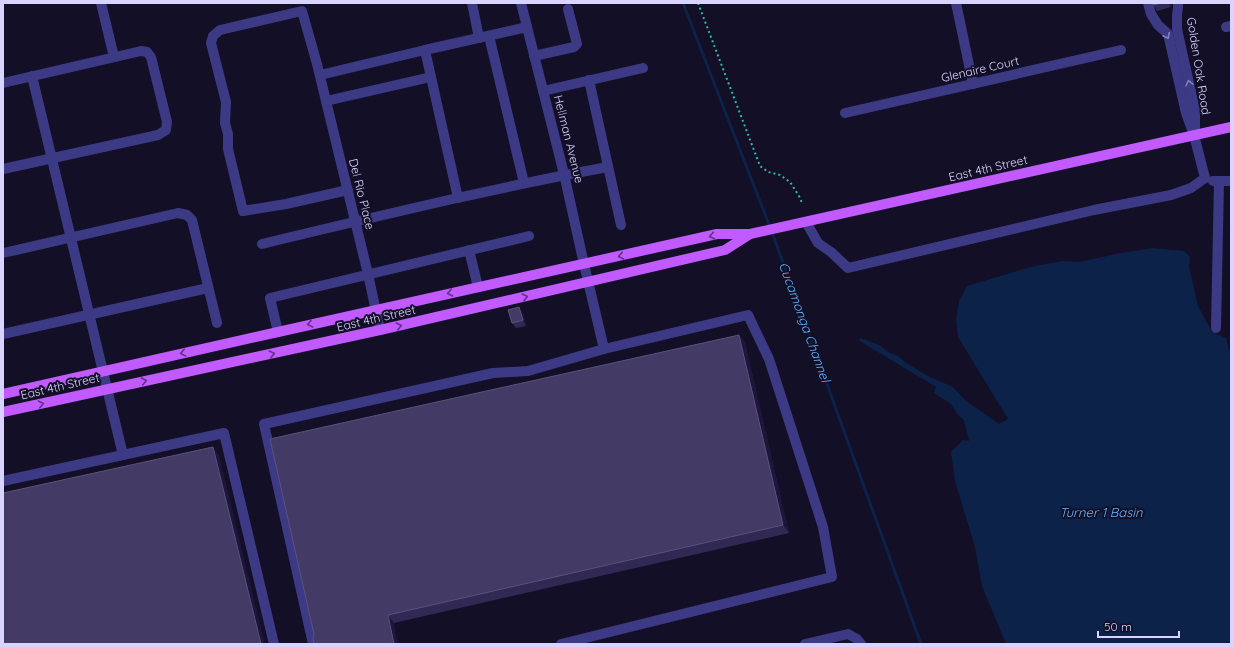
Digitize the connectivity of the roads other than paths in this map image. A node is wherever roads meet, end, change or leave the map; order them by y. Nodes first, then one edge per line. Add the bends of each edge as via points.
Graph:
1 (102, 3) edge
2 (472, 3) edge
3 (521, 3) edge
4 (956, 3) edge
5 (1148, 3) edge
6 (1178, 3) edge
7 (568, 9) dead end
8 (527, 27) junction
9 (484, 37) junction
10 (425, 50) junction
11 (1121, 50) dead end
12 (534, 56) junction
13 (114, 57) junction
14 (643, 68) dead end
15 (320, 75) junction
16 (32, 76) junction
17 (431, 77) junction
18 (589, 80) junction
19 (3, 83) edge
20 (973, 84) junction
21 (544, 91) junction
22 (326, 101) junction
23 (845, 113) dead end
24 (1231, 127) edge
25 (1194, 136) junction
26 (52, 158) junction
27 (608, 167) junction
28 (3, 169) edge
29 (564, 174) junction
30 (1205, 178) junction
31 (1231, 180) edge
32 (1219, 181) junction
33 (524, 183) junction
34 (348, 190) junction
35 (458, 198) junction
36 (356, 221) junction
37 (806, 222) junction
38 (621, 225) dead end
39 (750, 234) junction
40 (529, 236) dead end
41 (71, 238) junction
42 (262, 244) dead end
43 (469, 250) junction
44 (3, 253) edge
45 (584, 264) junction
46 (368, 274) junction
47 (588, 282) junction
48 (478, 287) junction
49 (208, 288) junction
50 (376, 310) junction
51 (89, 315) junction
52 (217, 323) dead end
53 (1216, 328) dead end
54 (380, 330) junction
55 (278, 332) junction
56 (3, 334) edge
57 (604, 348) junction
58 (102, 372) junction
59 (106, 389) junction
60 (3, 394) edge
61 (3, 412) edge
62 (123, 455) junction
63 (3, 481) edge
64 (274, 644) edge
65 (313, 644) edge
66 (561, 644) edge
67 (805, 644) edge
68 (861, 644) edge

1 - 13 street
2 - 9 street
3 - 8 street, Hellman Avenue
4 - 20 street
5 -> 25 street, Golden Oak Road via 1158,25 1168,34 1186,113
25 -> 6 street, Golden Oak Road via 1195,110 1177,29
7 - 12 street via 577,44 574,47
8 - 9 street
8 - 12 street, Hellman Avenue
9 - 10 street
9 - 33 street
10 - 15 street
10 - 17 street
11 - 20 street, Glenaire Court
12 - 21 street, Hellman Avenue
13 - 16 street
13 - 26 street via 141,51 147,52 151,57 167,122 166,130 158,135
14 - 18 street
15 - 22 street, Del Rio Place
15 - 34 street, Del Rio Place via 302,11 220,30 213,36 211,44 226,102 228,150 243,211
16 - 19 street
16 - 26 street
17 - 22 street
17 - 35 street
18 - 21 street
18 - 27 street
20 - 23 street, Glenaire Court
21 - 29 street, Hellman Avenue
22 - 34 street, Del Rio Place
24 - 25 main road, East 4th Street
25 - 30 street
25 - 37 main road, East 4th Street
26 - 28 street
26 - 41 street
27 - 29 street
27 - 38 street
29 - 33 street
29 - 45 street, Hellman Avenue
30 - 32 street
30 - 37 street via 1191,188 1172,195 1094,210 848,268 818,243
31 - 32 street
32 - 53 street
33 - 35 street
34 - 36 street, Del Rio Place
35 - 36 street
36 - 42 street
36 - 46 street, Del Rio Place
37 - 39 main road, East 4th Street
39 -> 45 main road, East 4th Street via 717,234
39 - 47 main road, East 4th Street via 725,250
40 - 43 street
41 - 44 street
41 - 49 street via 178,214 187,215 192,220
41 - 51 street
43 - 46 street
43 - 48 street
45 - 47 street, Hellman Avenue
45 - 48 main road, East 4th Street
46 - 50 street, Del Rio Place
46 - 55 street via 270,298
54 -> 47 main road, East 4th Street
47 - 57 street, Hellman Avenue
48 -> 50 main road, East 4th Street
49 - 51 street
49 - 52 street
50 - 54 street, Del Rio Place
50 -> 55 main road, East 4th Street
51 - 56 street
51 - 58 street
59 -> 54 main road, East 4th Street
55 -> 58 main road, East 4th Street
57 - 65 street via 528,372 493,373 264,424
57 - 66 street via 748,315 769,359 823,527 832,577
58 - 59 street
58 - 60 main road, East 4th Street
61 -> 59 main road, East 4th Street
59 - 62 street
62 - 63 street
62 - 64 street via 224,433
67 - 68 street via 848,634

